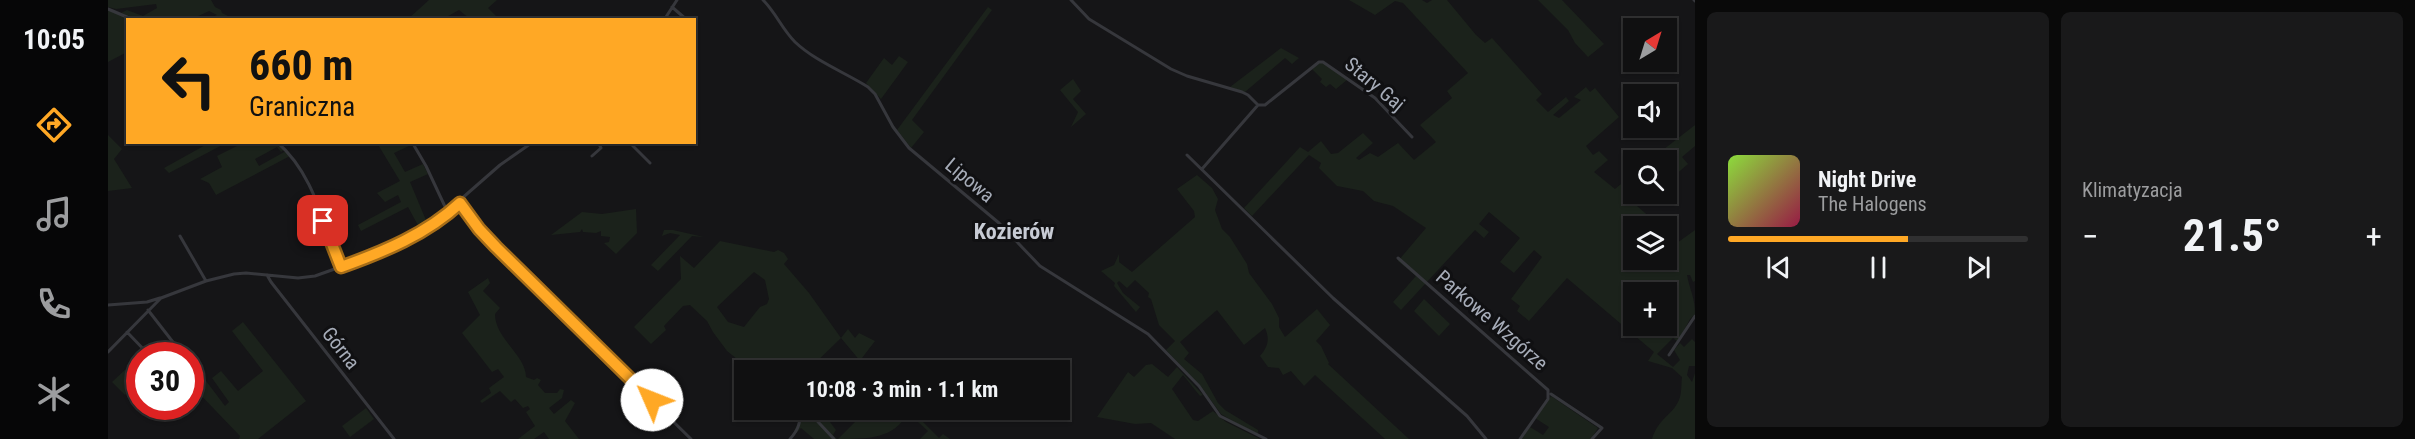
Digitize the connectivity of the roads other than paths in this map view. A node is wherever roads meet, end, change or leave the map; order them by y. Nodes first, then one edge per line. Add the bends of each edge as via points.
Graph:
1 (677, 0) edge
2 (763, 0) edge
3 (1071, 0) edge
4 (672, 7) junction
5 (108, 9) edge
6 (129, 18) edge
7 (665, 18) edge
8 (685, 18) edge
9 (1258, 105) junction
10 (1412, 137) dead end
11 (279, 144) edge
12 (413, 144) edge
13 (529, 144) edge
14 (599, 144) edge
15 (631, 144) edge
16 (1187, 154) dead end
17 (592, 156) dead end
18 (650, 163) dead end
19 (1202, 169) junction
20 (460, 203) junction
21 (448, 213) junction
22 (180, 236) dead end
23 (1398, 258) dead end
24 (341, 267) junction
25 (267, 274) junction
26 (206, 281) junction
27 (161, 298) junction
28 (108, 305) edge
29 (148, 310) junction
30 (1695, 316) edge
31 (127, 332) junction
32 (137, 342) edge
33 (173, 342) edge
34 (108, 352) edge
35 (1669, 355) dead end
36 (1550, 394) junction
37 (800, 420) edge
38 (816, 420) edge
39 (394, 439) edge
40 (692, 439) edge
41 (790, 439) edge
42 (834, 439) edge
43 (1266, 439) edge
44 (1486, 439) edge
45 (1520, 439) edge
46 (1592, 439) edge

1 - 4 street
2 - 43 street, Lipowa via 808,52 868,87 909,148 999,223 1033,260 1148,334 1199,386 1220,416
3 - 9 street via 1089,19 1172,69 1242,92
4 - 7 street
4 - 8 street
5 - 6 street
9 - 10 street, Stary Gaj via 1266,105 1323,62 1375,98
9 - 19 street
11 - 24 street via 293,158 312,190
12 - 21 street
13 - 20 street
14 - 17 street via 601,148
15 - 18 street
16 - 19 street
19 - 44 street via 1333,298 1467,416
20 - 21 street
20 - 40 street via 496,247
21 - 24 street via 390,247
22 - 26 street
23 - 36 street, Parkowe Wzgórze
24 - 25 street via 298,278
25 - 26 street via 246,273
25 - 39 street, Górna
26 - 27 street
27 - 28 street
27 - 29 street
29 - 31 street
29 - 33 street
30 - 35 street
31 - 32 street
31 - 34 street
36 - 45 street, Parkowe Wzgórze
36 - 46 street via 1602,428
37 - 41 street via 798,431
38 - 42 street

